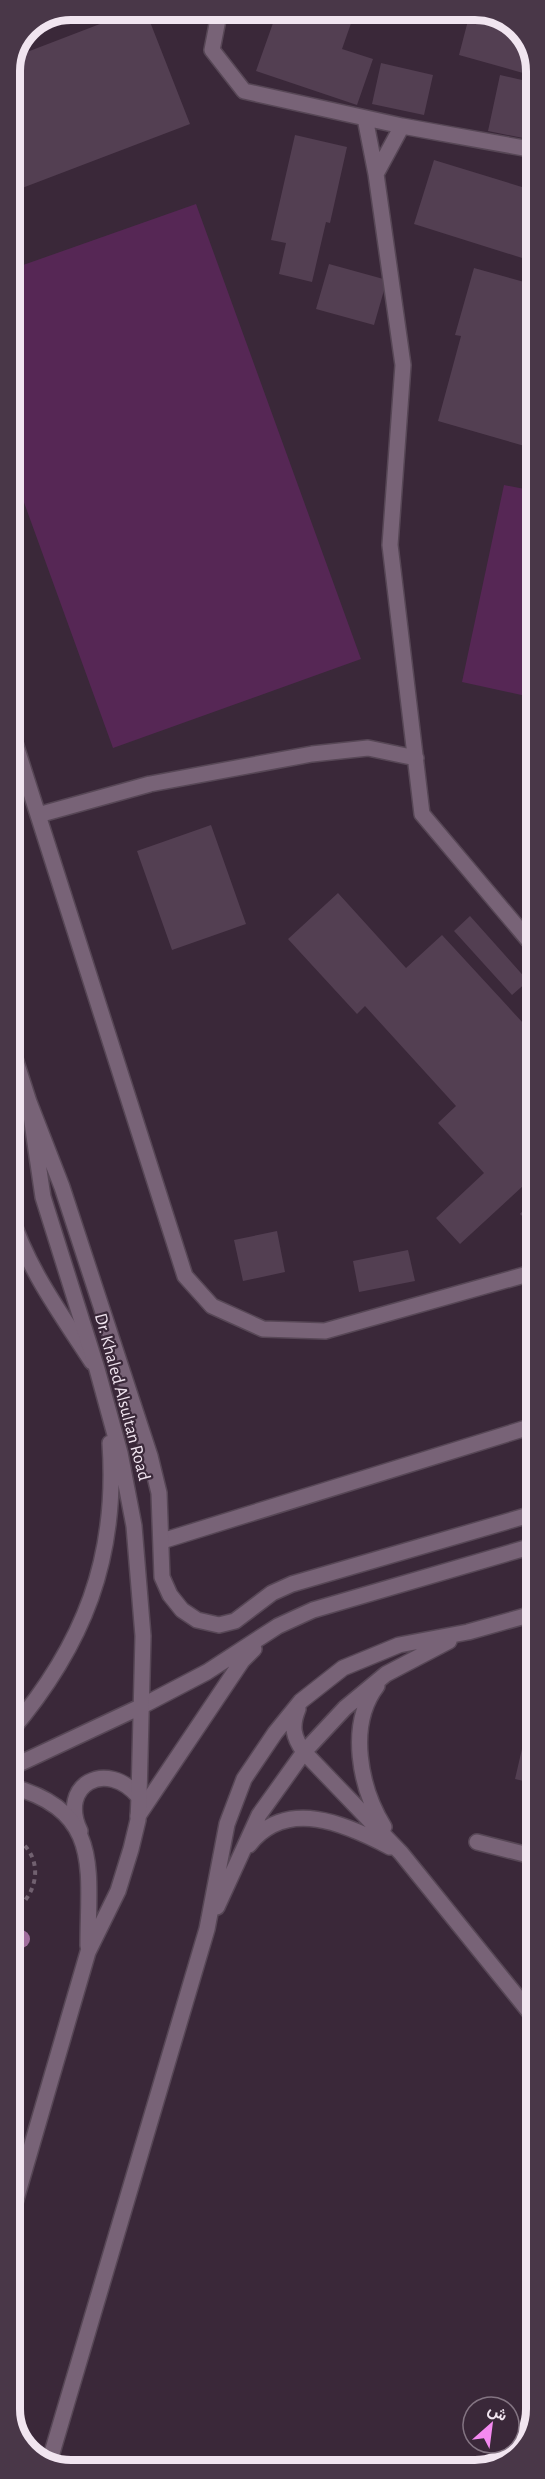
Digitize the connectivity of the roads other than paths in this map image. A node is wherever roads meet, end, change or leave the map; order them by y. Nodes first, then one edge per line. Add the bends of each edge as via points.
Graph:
1 (218, 20) edge
2 (365, 118) junction
3 (402, 126) junction
4 (526, 148) edge
5 (376, 174) junction
6 (416, 758) junction
7 (20, 759) edge
8 (38, 815) junction
9 (526, 937) edge
10 (20, 1074) edge
11 (29, 1102) junction
12 (20, 1244) edge
13 (526, 1275) edge
14 (97, 1370) junction
15 (107, 1406) junction
16 (526, 1428) edge
17 (526, 1516) edge
18 (162, 1541) junction
19 (526, 1548) edge
20 (526, 1616) edge
21 (468, 1632) junction
22 (266, 1636) junction
23 (386, 1674) junction
24 (302, 1701) junction
25 (140, 1707) junction
26 (20, 1719) edge
27 (304, 1752) junction
28 (20, 1763) edge
29 (20, 1789) edge
30 (139, 1797) junction
31 (138, 1816) junction
32 (82, 1837) junction
33 (477, 1842) dead end
34 (401, 1852) junction
35 (526, 1854) edge
36 (240, 1856) junction
37 (207, 1929) junction
38 (88, 1952) junction
39 (526, 2008) edge
40 (20, 2186) edge
41 (51, 2456) edge

1 - 2 street via 212,50 244,91
2 - 3 street
2 - 5 street
3 - 4 street
3 - 5 street
5 - 6 street via 403,365 390,545
6 - 8 street via 368,748 312,754 150,784
6 - 9 street via 422,814
7 - 8 street
8 - 13 street via 184,1276 212,1306 263,1329 325,1331
10 - 11 street, Dr. Khaled Alsultan Road
11 - 14 street, Dr. Khaled Alsultan Road via 43,1197
11 - 18 street, Dr. Khaled Alsultan Road via 62,1187 150,1456 159,1493
12 - 14 street
14 - 15 street, Dr. Khaled Alsultan Road
15 - 25 street, Dr. Khaled Alsultan Road via 134,1526 143,1636
15 - 26 street via 112,1472 110,1520 91,1602 48,1682
16 - 18 street
17 - 18 street, Dr. Khaled Alsultan Road via 292,1584 272,1593 235,1621 219,1625 197,1620 170,1595 162,1576
19 - 22 street via 313,1610
20 - 21 street
21 - 23 street
21 - 24 street via 399,1645 368,1657 343,1668
22 - 25 street
22 - 31 street via 242,1661
23 - 27 street via 345,1708
23 - 34 street via 366,1708 361,1765 378,1817
24 - 27 street via 294,1735
24 - 37 street via 258,1756 235,1801
25 - 28 street
25 - 30 street, Dr. Khaled Alsultan Road
27 - 34 street
27 - 36 street via 259,1815
29 - 32 street via 51,1804
30 - 31 street, Dr. Khaled Alsultan Road
30 - 32 street via 129,1784 117,1778 92,1781 75,1798 73,1812
31 - 38 street via 118,1891
32 - 38 street via 88,1856
33 - 35 street
34 - 36 street via 338,1823 297,1818 267,1827
34 - 39 street
36 - 37 street
37 - 41 street
38 - 40 street

